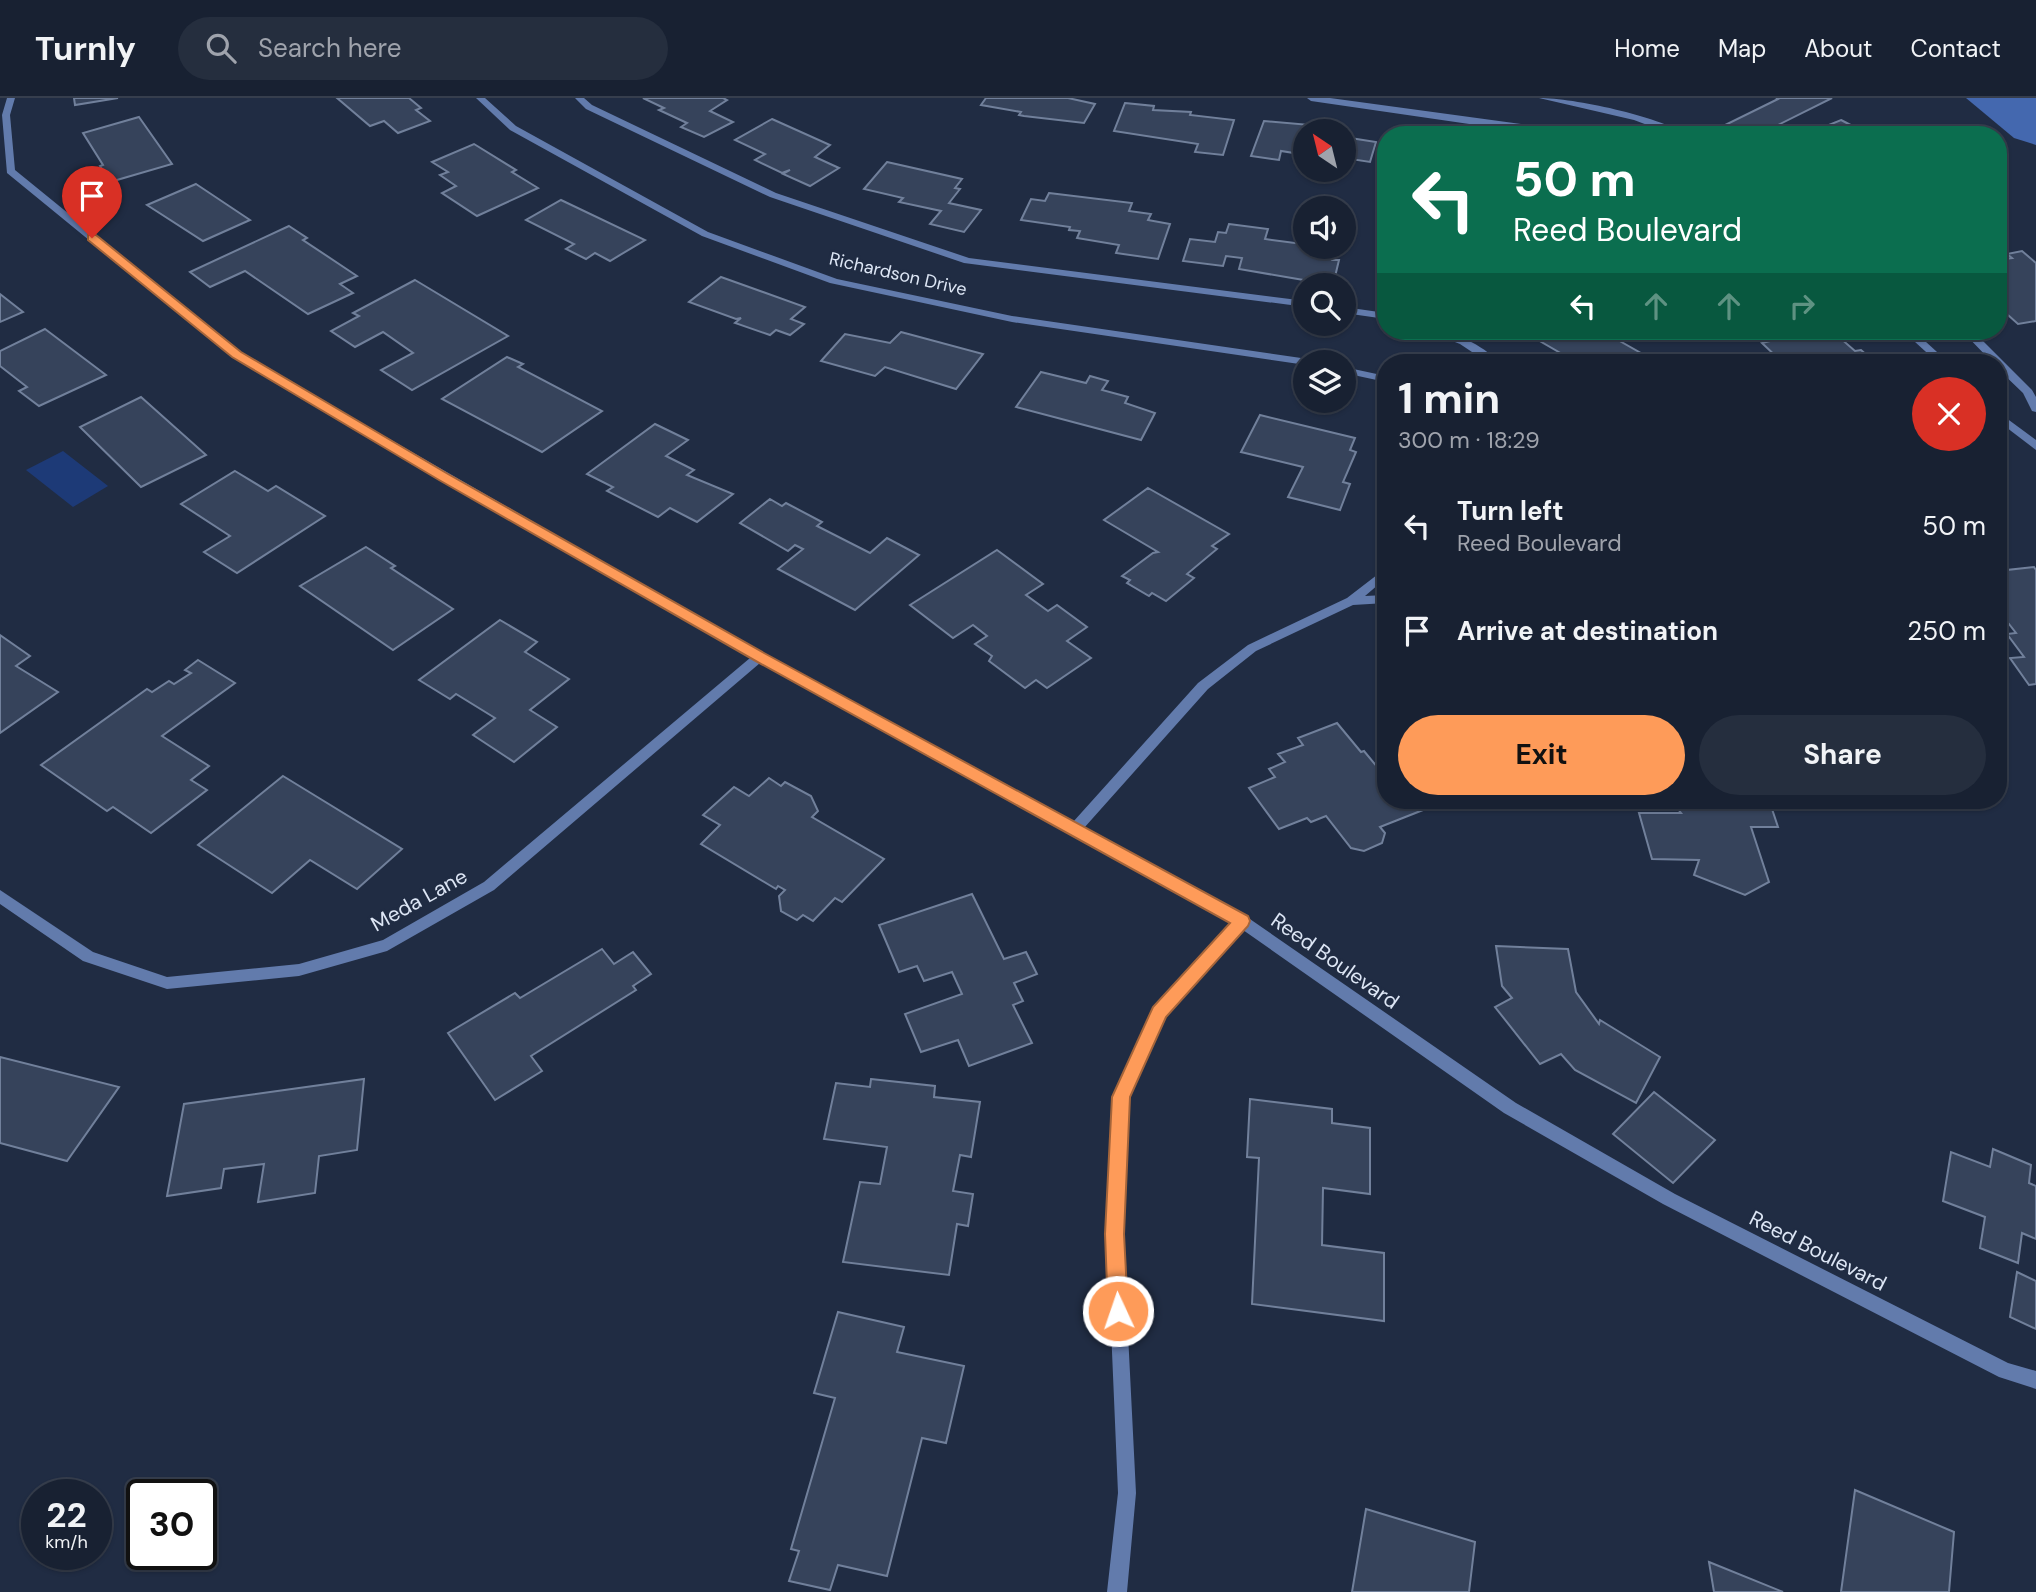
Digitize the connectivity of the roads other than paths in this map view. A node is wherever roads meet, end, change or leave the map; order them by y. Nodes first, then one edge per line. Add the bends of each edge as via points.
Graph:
1 (11, 98) edge
2 (480, 98) edge
3 (579, 98) edge
4 (1311, 98) edge
5 (1543, 98) edge
6 (1512, 126) edge
7 (1658, 126) edge
8 (5, 172) edge
9 (1293, 302) edge
10 (1356, 312) edge
11 (1377, 315) edge
12 (1458, 340) edge
13 (1918, 340) edge
14 (1976, 340) edge
15 (1482, 354) edge
16 (1934, 354) edge
17 (1990, 354) edge
18 (1293, 360) edge
19 (2007, 371) edge
20 (1356, 373) edge
21 (1377, 377) edge
22 (2036, 410) edge
23 (2007, 422) edge
24 (2036, 446) edge
25 (1377, 579) edge
26 (1377, 600) edge
27 (1351, 601) junction
28 (759, 657) junction
29 (1074, 831) junction
30 (0, 896) edge
31 (1242, 921) junction
32 (2036, 1380) edge
33 (1117, 1592) edge

1 - 8 street, Reed Boulevard via 6,115
2 - 18 street, Richardson Drive via 513,128 705,234 834,281 1012,319
3 - 9 street, Richardson Drive via 589,107 773,195 968,261
4 - 6 street
5 - 7 street
8 - 28 street, Reed Boulevard via 236,355
10 - 11 street
12 - 15 street
13 - 16 street
14 - 17 street
19 - 22 street via 2028,392
20 - 21 street
23 - 24 street
25 - 27 street
26 - 27 street
27 - 29 street via 1252,648 1203,686
28 - 29 street, Reed Boulevard
28 - 30 street, Meda Lane via 489,886 387,945 299,970 167,983 88,957
29 - 31 street, Reed Boulevard
31 - 32 street, Reed Boulevard via 1510,1108 1669,1199 2006,1371
31 - 33 street via 1159,1012 1121,1097 1115,1234 1127,1493

